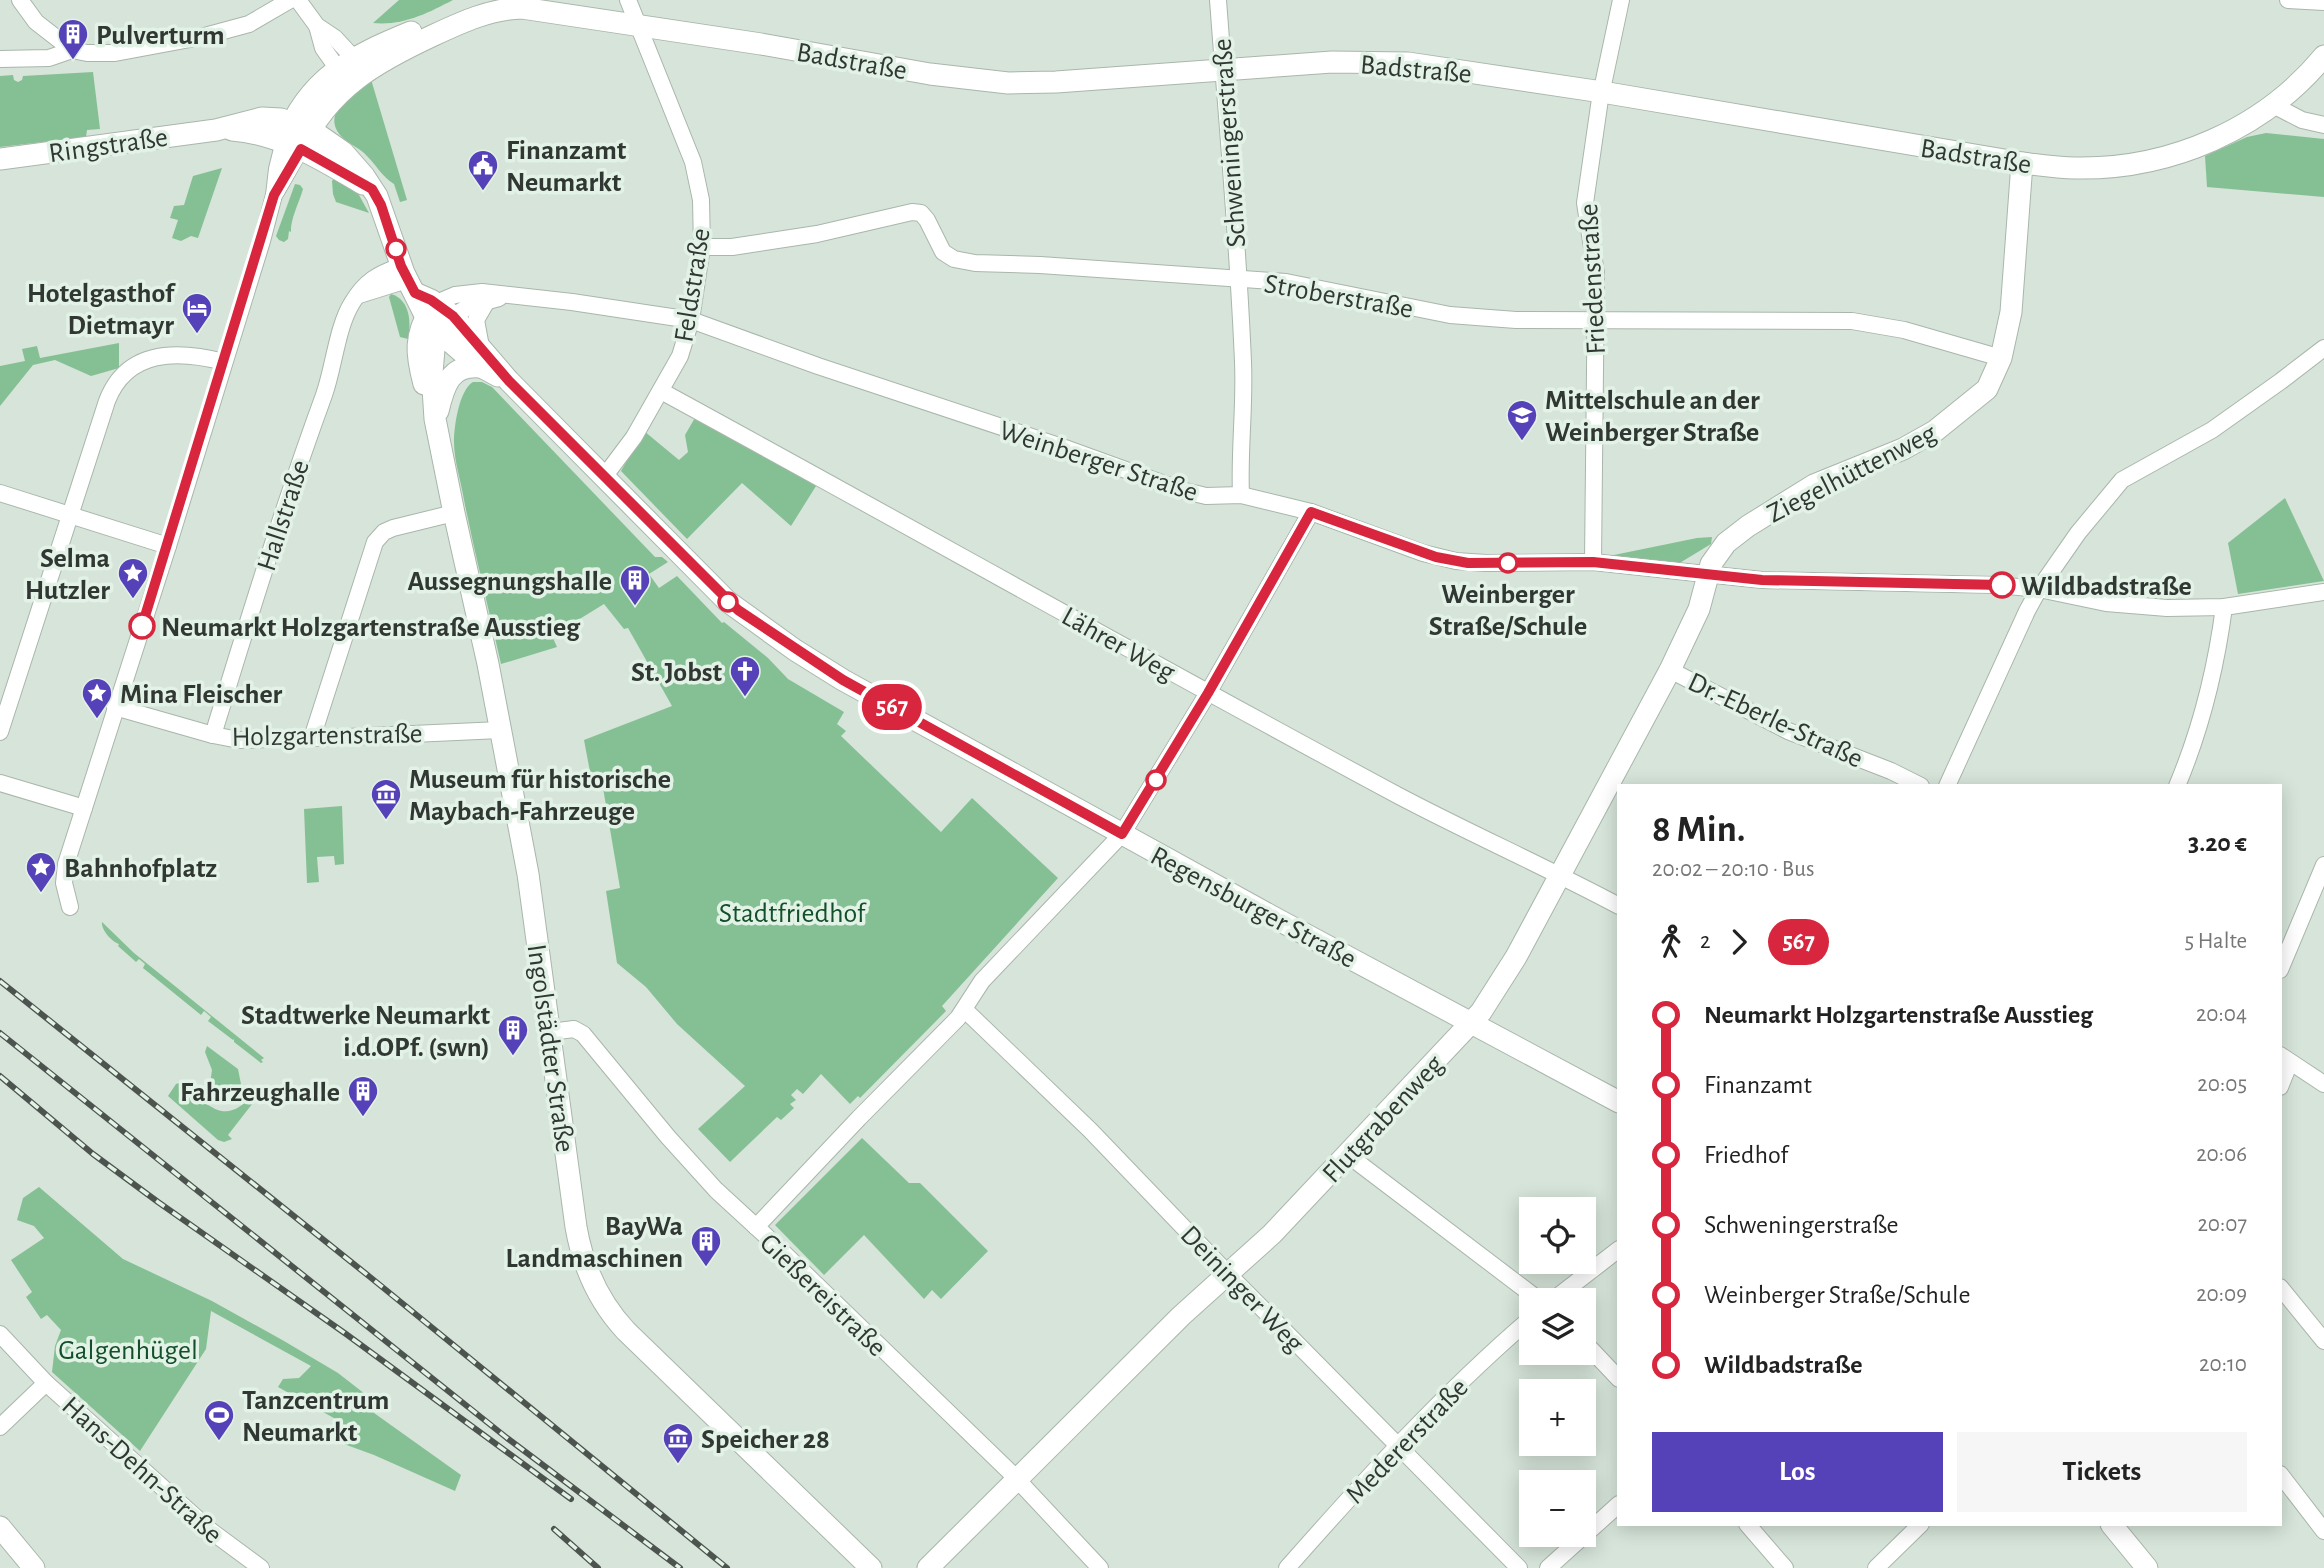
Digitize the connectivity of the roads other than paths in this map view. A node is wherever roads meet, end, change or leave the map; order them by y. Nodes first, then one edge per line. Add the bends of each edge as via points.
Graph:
1 (20, 0) edge
2 (289, 0) edge
3 (298, 0) edge
4 (628, 0) edge
5 (1218, 0) edge
6 (1621, 0) edge
7 (2288, 0) edge
8 (2324, 2) edge
9 (518, 4) edge
10 (640, 26) junction
11 (72, 50) junction
12 (2324, 56) edge
13 (0, 59) edge
14 (351, 70) junction
15 (1223, 71) junction
16 (1602, 92) junction
17 (2273, 105) junction
18 (2324, 125) edge
19 (296, 135) junction
20 (0, 159) edge
21 (2022, 163) junction
22 (702, 247) junction
23 (1237, 279) junction
24 (408, 280) junction
25 (508, 296) junction
26 (487, 301) junction
27 (431, 310) junction
28 (691, 320) junction
29 (1596, 320) junction
30 (446, 325) junction
31 (2324, 348) edge
32 (481, 358) junction
33 (2001, 358) junction
34 (224, 362) junction
35 (661, 391) junction
36 (435, 419) junction
37 (604, 477) junction
38 (0, 493) edge
39 (1241, 495) junction
40 (1311, 512) junction
41 (454, 513) junction
42 (71, 515) junction
43 (168, 546) junction
44 (1593, 562) junction
45 (1708, 574) junction
46 (2039, 589) junction
47 (2324, 592) edge
48 (2224, 607) junction
49 (1670, 670) junction
50 (1208, 693) junction
51 (115, 708) junction
52 (500, 730) junction
53 (0, 732) edge
54 (213, 735) junction
55 (312, 738) junction
56 (0, 783) edge
57 (1917, 784) edge
58 (1948, 784) edge
59 (2178, 784) edge
60 (83, 808) junction
61 (1122, 834) junction
62 (2324, 864) edge
63 (1560, 875) junction
64 (1617, 905) edge
65 (70, 907) dead end
66 (2282, 965) edge
67 (965, 1010) junction
68 (1471, 1024) junction
69 (550, 1032) junction
70 (2285, 1058) edge
71 (2282, 1075) edge
72 (2324, 1084) edge
73 (1617, 1101) edge
74 (1348, 1154) junction
75 (756, 1227) junction
76 (1617, 1251) edge
77 (1227, 1273) junction
78 (1523, 1288) edge
79 (1569, 1288) edge
80 (2282, 1289) edge
81 (1519, 1328) edge
82 (0, 1334) edge
83 (2324, 1341) edge
84 (1596, 1355) edge
85 (1617, 1377) edge
86 (46, 1383) junction
87 (0, 1427) edge
88 (1397, 1444) junction
89 (2282, 1477) edge
90 (1017, 1480) junction
91 (1617, 1506) edge
92 (1749, 1526) edge
93 (1919, 1526) edge
94 (2113, 1526) edge
95 (0, 1527) edge
96 (2324, 1531) edge
97 (34, 1568) edge
98 (261, 1568) edge
99 (871, 1568) edge
100 (928, 1568) edge
101 (1100, 1568) edge
102 (1287, 1568) edge
103 (1519, 1568) edge
104 (1548, 1568) edge
105 (1785, 1568) edge
106 (1876, 1568) edge
107 (2147, 1568) edge

1 - 11 street via 36,22
2 - 11 street via 231,30 132,51
3 - 14 street via 317,26 322,45
4 - 10 street, Feldstraße
5 - 15 street, Schweningerstraße
6 - 16 street, Friedenstraße
7 - 8 street
9 - 10 main road, Badstraße
9 - 14 main road, Badstraße
10 - 15 main road, Badstraße via 1008,83
10 - 22 street, Feldstraße via 697,176
11 - 13 street via 42,59
12 - 17 main road, Badstraße
14 - 19 main road, Badstraße via 324,110
15 - 16 main road, Badstraße via 1357,61 1408,63
15 - 23 street, Schweningerstraße
16 - 21 main road, Badstraße
16 - 29 street, Friedenstraße via 1585,204 1596,273
17 - 18 street
17 - 21 main road, Badstraße via 2222,136 2164,157 2090,168
19 - 20 main road, Ringstraße via 275,118 262,118 216,130
19 - 24 main road via 343,152 372,189
19 - 34 street via 277,169 274,195
21 - 33 main road, Ziegelhüttenweg via 2011,312
22 - 23 street, Stroberstraße via 817,234 912,212 921,213 943,252 954,259
22 - 28 street, Feldstraße
23 - 29 street, Stroberstraße via 1286,282 1450,315
23 - 39 street, Schweningerstraße via 1243,374
24 - 27 main road
24 - 54 street, Hallstraße via 356,297 347,312
25 - 26 street, Weinberger Straße
25 - 27 street, Weinberger Straße via 469,292 448,297
25 - 28 street, Weinberger Straße
26 - 30 street, Weinberger Straße via 470,306
26 - 32 street via 476,320
27 - 30 main road
27 - 36 main road, Ingolstädter Straße via 418,338 418,357
28 - 35 street, Feldstraße via 680,356
28 - 39 street, Weinberger Straße via 1166,485 1206,496
29 - 33 street, Stroberstraße via 1852,321 1904,330
29 - 44 street, Friedenstraße
30 - 32 main road, Regensburger Straße
30 - 36 main road, Ingolstädter Straße via 435,348 432,373
31 - 46 street via 2211,430 2122,480
32 - 36 main road via 450,378
32 - 37 main road, Regensburger Straße
33 - 45 main road, Ziegelhüttenweg via 1992,382 1980,396 1935,431 1796,495 1726,543
34 - 42 street via 186,354 164,355 121,376 107,401
34 - 43 street
35 - 37 street, Feldstraße
35 - 50 street, Lährer Weg
36 - 41 main road, Ingolstädter Straße
37 - 61 main road, Regensburger Straße via 727,601 795,650
38 - 42 street
39 - 40 street, Weinberger Straße
40 - 44 street, Weinberger Straße via 1455,561
40 - 50 street
41 - 52 main road, Ingolstädter Straße
41 - 55 street via 393,528 375,542
42 - 43 street
42 - 53 street
43 - 51 street
44 - 45 street, Weinberger Straße
45 - 46 street, Weinberger Straße via 1762,580
45 - 49 main road, Flutgrabenweg via 1699,609
46 - 48 street, Weinberger Straße via 2106,603
46 - 58 street
47 - 48 street, Weinberger Straße
48 - 59 street via 2207,698
49 - 57 street, Dr.-Eberle-Straße via 1788,731
49 - 63 main road, Flutgrabenweg
50 - 61 street
50 - 63 street, Lährer Weg via 1464,830
51 - 54 street, Holzgartenstraße
51 - 60 street
52 - 55 street, Holzgartenstraße
52 - 69 main road, Ingolstädter Straße
54 - 55 street, Holzgartenstraße via 239,740
56 - 60 street
60 - 65 street via 65,871
61 - 67 street via 982,981
61 - 68 main road, Regensburger Straße
62 - 66 street
63 - 64 street, Lährer Weg
63 - 68 main road, Flutgrabenweg via 1500,985
67 - 75 street
67 - 77 street, Deininger Weg via 1090,1130
68 - 73 main road, Regensburger Straße
68 - 74 main road, Flutgrabenweg
69 - 75 street, Gießereistraße via 583,1034 692,1164
69 - 99 main road, Ingolstädter Straße via 580,1250 597,1293 656,1363
70 - 71 street
70 - 72 street
74 - 77 main road, Flutgrabenweg via 1272,1234
74 - 78 street
75 - 90 street, Gießereistraße
76 - 79 street
77 - 88 street, Deininger Weg
77 - 90 main road, Flutgrabenweg
80 - 83 street
81 - 88 street, Medererstraße
82 - 86 street, Hans-Dehn-Straße
84 - 85 street
86 - 87 street
86 - 98 street, Hans-Dehn-Straße via 212,1531
88 - 102 street, Medererstraße
88 - 103 street, Deininger Weg
89 - 96 street
90 - 100 main road, Flutgrabenweg
90 - 101 street, Gießereistraße
91 - 104 street
92 - 105 street
93 - 106 street
94 - 107 main road
95 - 97 main road

